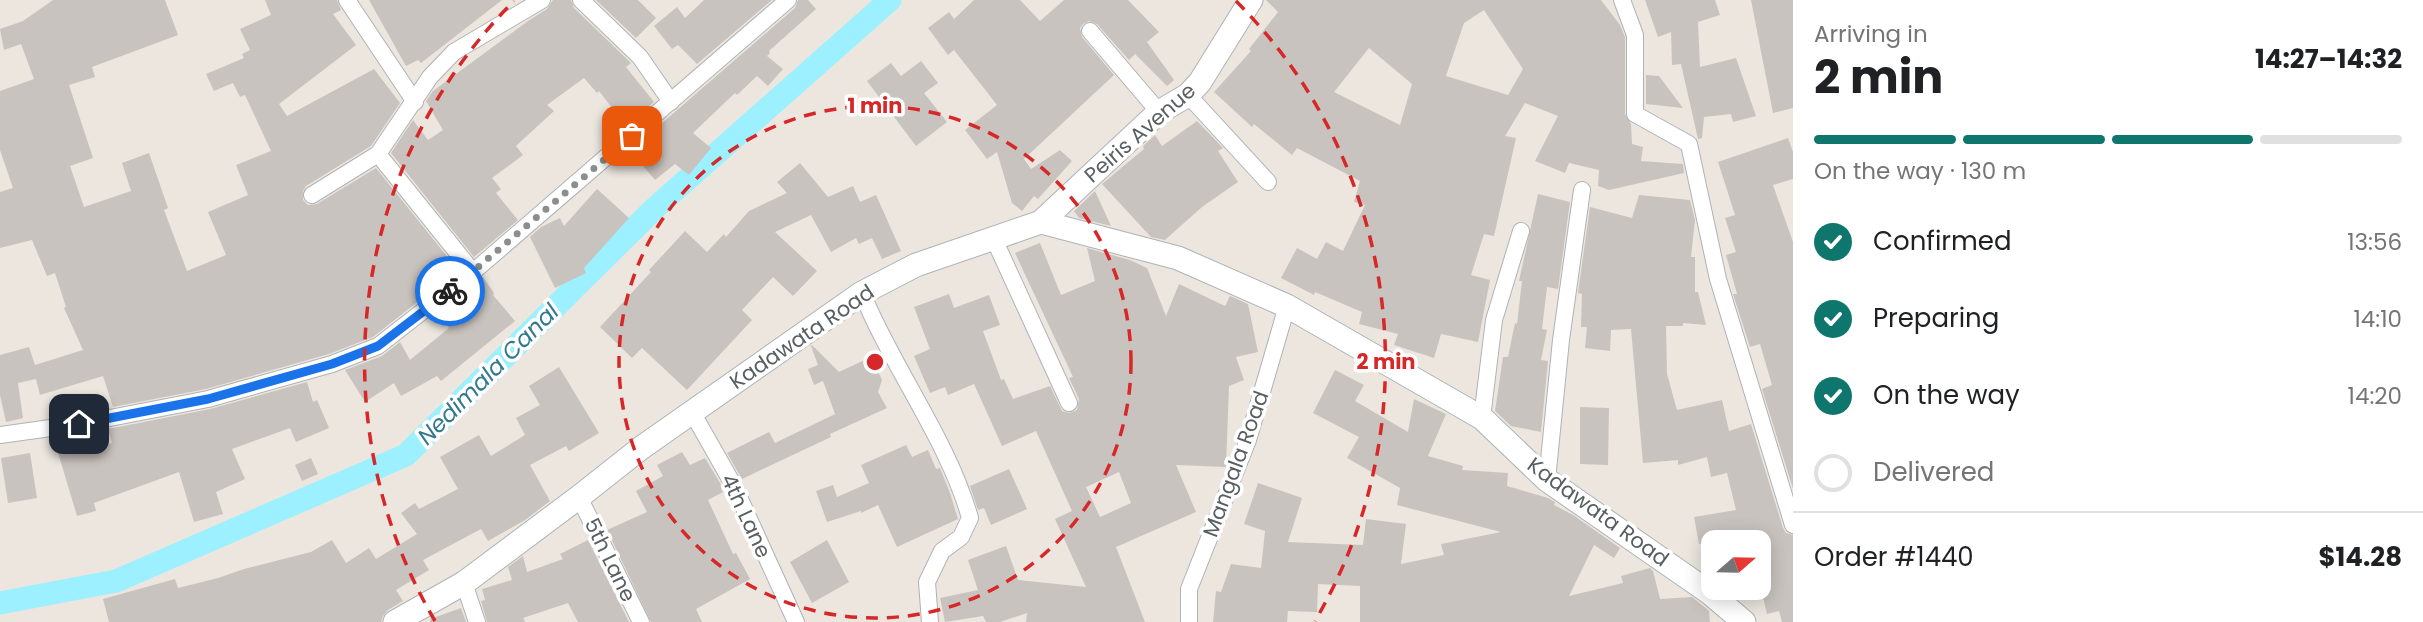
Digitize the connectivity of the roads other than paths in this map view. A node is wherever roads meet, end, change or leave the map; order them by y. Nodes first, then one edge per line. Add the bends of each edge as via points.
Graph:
1 (347, 0) edge
2 (542, 0) edge
3 (581, 0) edge
4 (788, 0) edge
5 (1251, 0) edge
6 (1622, 0) edge
7 (1090, 31) dead end
8 (1188, 95) junction
9 (415, 102) junction
10 (671, 102) junction
11 (1159, 112) junction
12 (378, 154) junction
13 (1268, 182) dead end
14 (1582, 190) dead end
15 (312, 195) dead end
16 (1041, 222) junction
17 (1521, 231) dead end
18 (994, 239) junction
19 (473, 272) junction
20 (862, 293) junction
21 (1287, 306) junction
22 (1069, 403) dead end
23 (692, 412) junction
24 (1482, 418) junction
25 (0, 435) edge
26 (1547, 480) junction
27 (579, 497) junction
28 (1793, 525) edge
29 (464, 583) junction
30 (395, 622) edge
31 (477, 622) edge
32 (641, 622) edge
33 (796, 622) edge
34 (930, 622) edge
35 (1189, 622) edge
36 (1744, 622) edge

1 - 9 street
2 - 9 street via 454,52 430,77
3 - 10 street via 640,57
4 - 10 street
5 - 8 street, Peiris Avenue
6 - 28 street via 1635,35 1635,114 1689,144 1718,279
7 - 11 street
8 - 11 street, Peiris Avenue
8 - 13 street
9 - 12 street
10 - 19 street
11 - 16 street, Peiris Avenue
12 - 15 street
12 - 19 street
14 - 26 street
16 - 18 street, Kadawata Road
16 - 21 street, Kadawata Road via 1178,258
17 - 24 street via 1494,320
18 - 20 street, Kadawata Road via 916,265
18 - 22 street
19 - 25 street via 378,346 332,364 208,399
20 - 23 street, Kadawata Road
20 - 34 street via 961,486 970,518 961,537 942,551 927,582
21 - 24 street, Kadawata Road
21 - 35 street, Mangala Road via 1248,440 1189,589
23 - 27 street, Kadawata Road
23 - 33 street, 4th Lane via 734,486
24 - 26 street, Kadawata Road
26 - 36 street, Kadawata Road via 1710,593
27 - 29 street, Kadawata Road
27 - 32 street, 5th Lane
29 - 30 street, Kadawata Road
29 - 31 street

